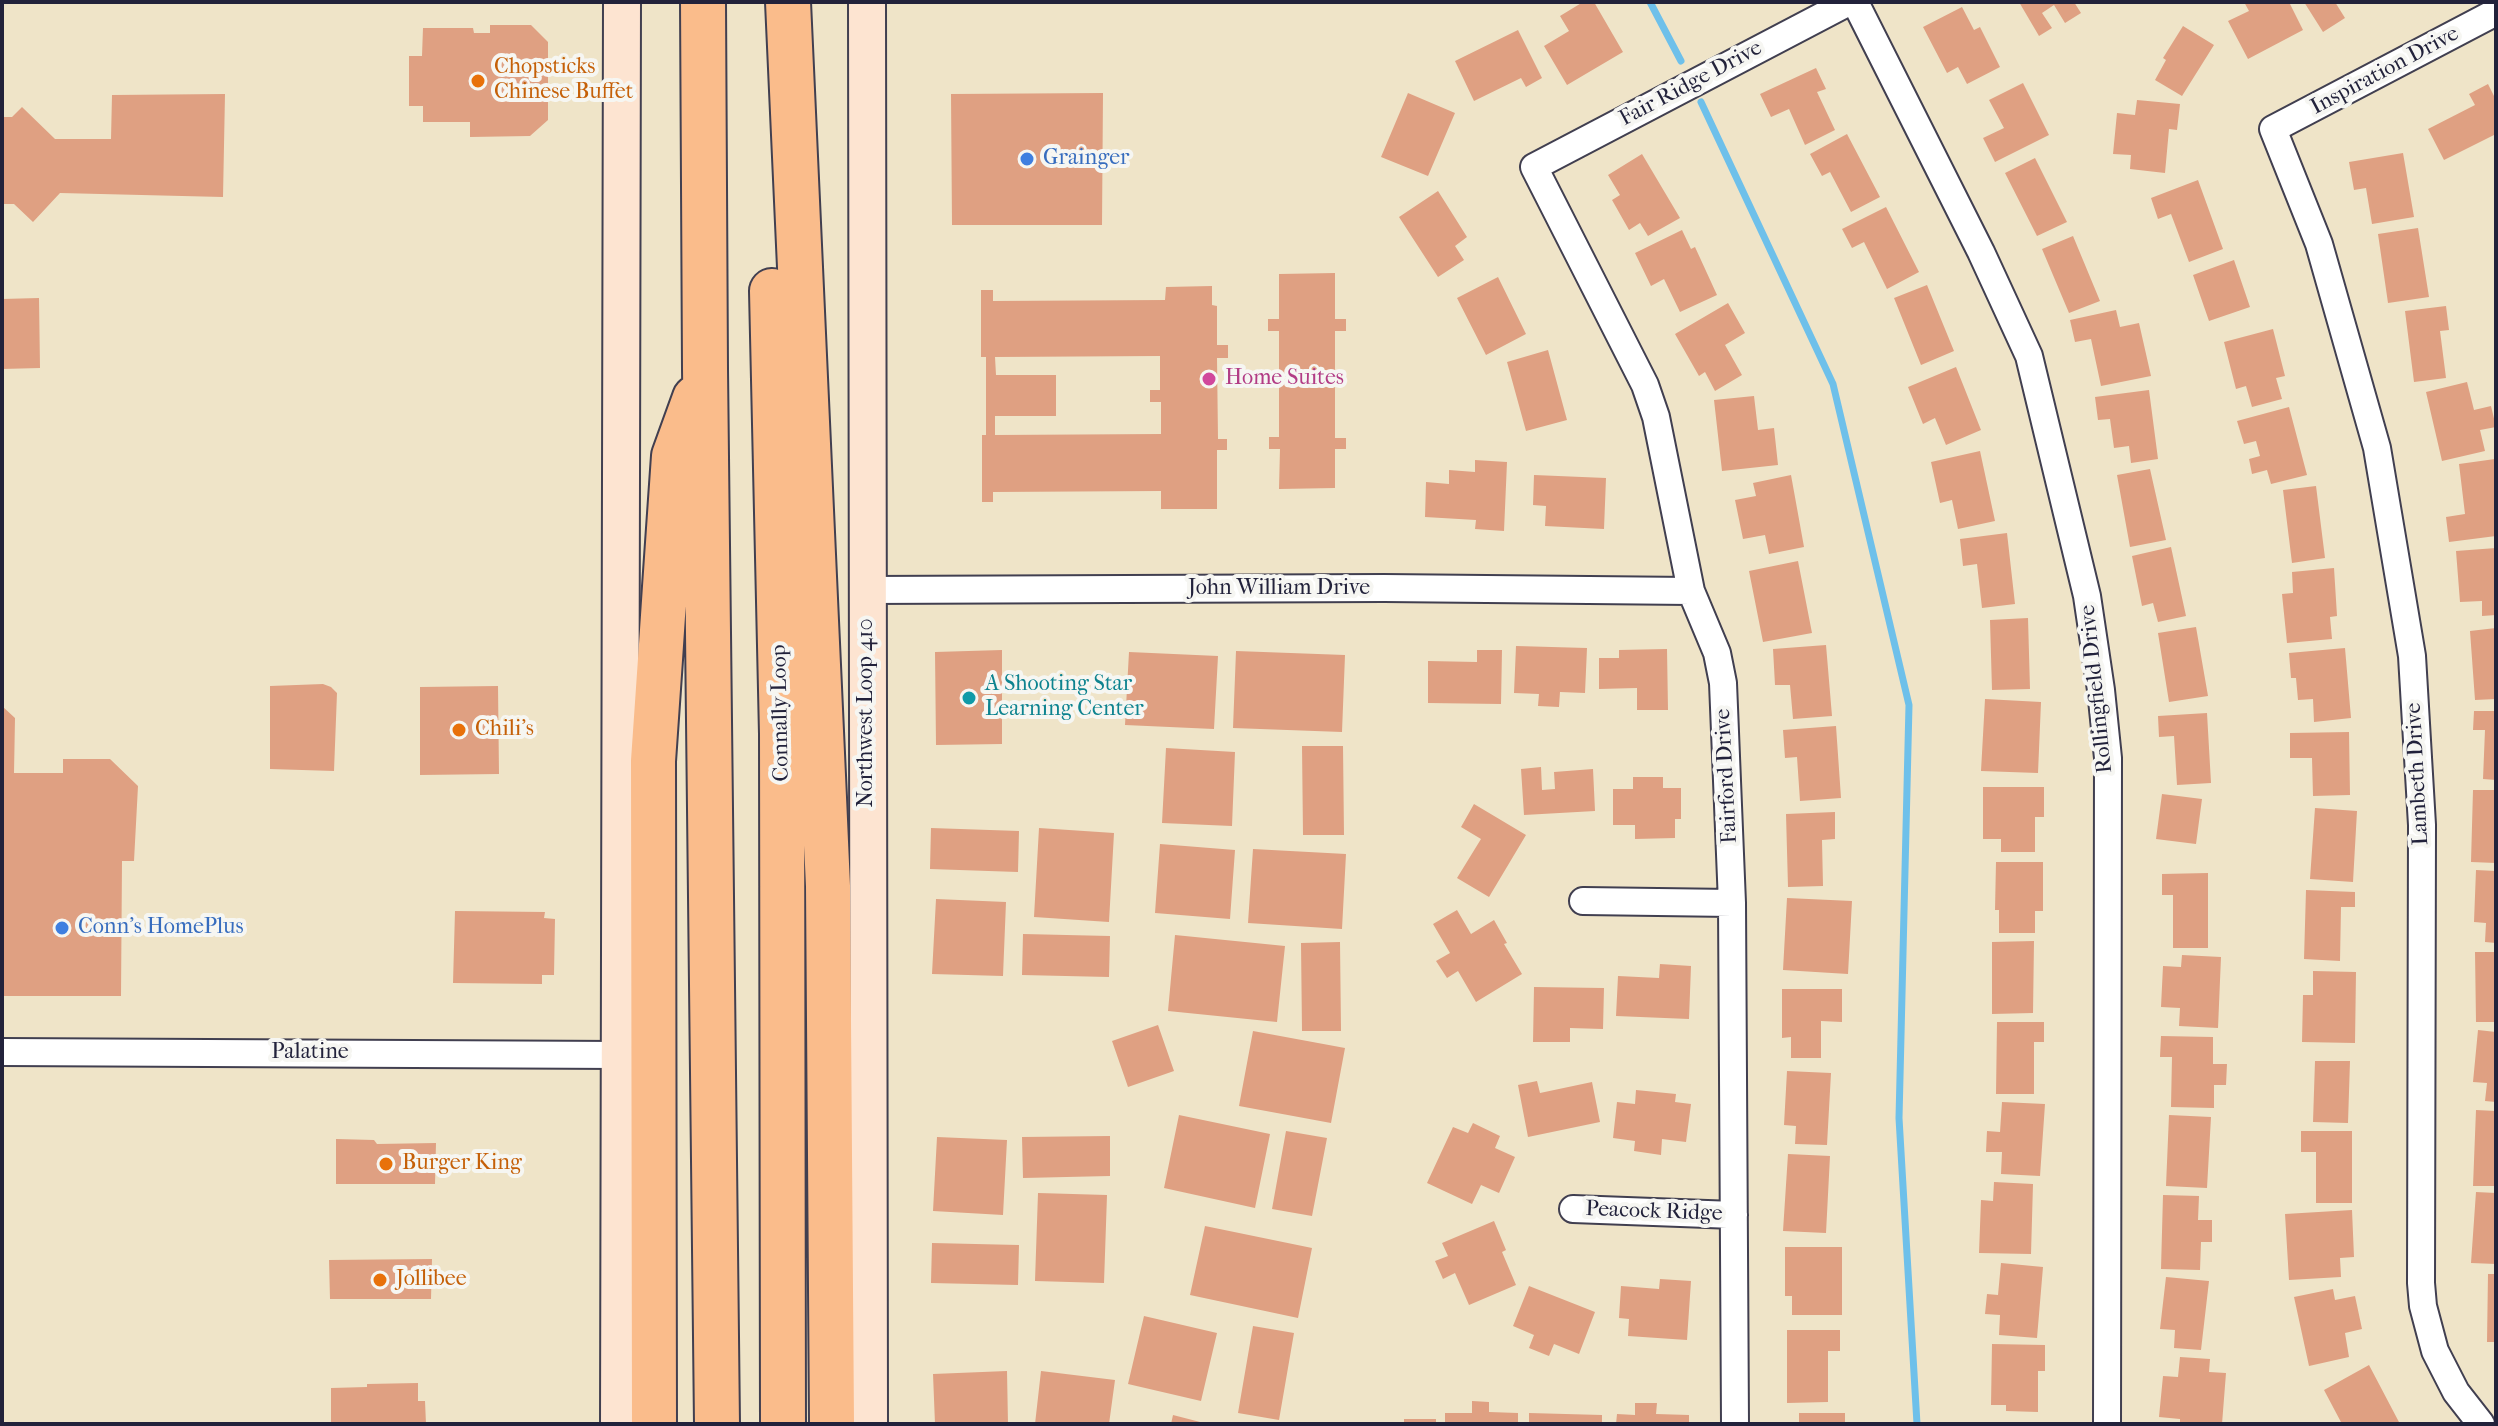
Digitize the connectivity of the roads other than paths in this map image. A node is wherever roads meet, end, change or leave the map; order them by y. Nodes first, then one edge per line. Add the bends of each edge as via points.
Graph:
1 (622, 2) edge
2 (703, 2) edge
3 (774, 2) edge
4 (788, 2) edge
5 (867, 2) edge
6 (1849, 2) edge
7 (1855, 2) edge
8 (2496, 12) edge
9 (2273, 129) joint
10 (1534, 167) joint
11 (705, 369) junction
12 (867, 590) junction
13 (1691, 591) junction
14 (1583, 901) dead end
15 (1732, 903) junction
16 (2, 1052) edge
17 (619, 1055) junction
18 (1573, 1209) dead end
19 (1734, 1215) junction
20 (619, 1424) edge
21 (654, 1424) edge
22 (717, 1424) edge
23 (783, 1424) edge
24 (832, 1424) edge
25 (869, 1424) edge
26 (1735, 1424) edge
27 (2107, 1424) edge
28 (2481, 1424) edge

1 - 17 main road
2 - 11 highway
3 - 23 highway, Connally Loop via 770,227 782,734
4 - 24 highway via 828,886
5 - 12 main road, Northwest Loop 410
6 - 10 street, Fair Ridge Drive
7 - 27 street, Rollingfield Drive via 2029,356 2087,596 2108,758
8 - 9 street, Inspiration Drive
9 - 28 street, Lambeth Drive via 2319,244 2377,448 2412,656 2422,825 2423,1306 2435,1351 2456,1392
10 - 13 street, Fairford Drive via 1645,385
11 - 21 highway via 674,456 653,761
11 - 22 highway
12 - 13 street, John William Drive
12 - 25 main road, Northwest Loop 410
13 - 15 street, Fairford Drive via 1717,653 1723,683
14 - 15 street
15 - 19 street, Fairford Drive
16 - 17 street, Palatine
17 - 20 main road
18 - 19 street, Peacock Ridge
19 - 26 street, Fairford Drive

